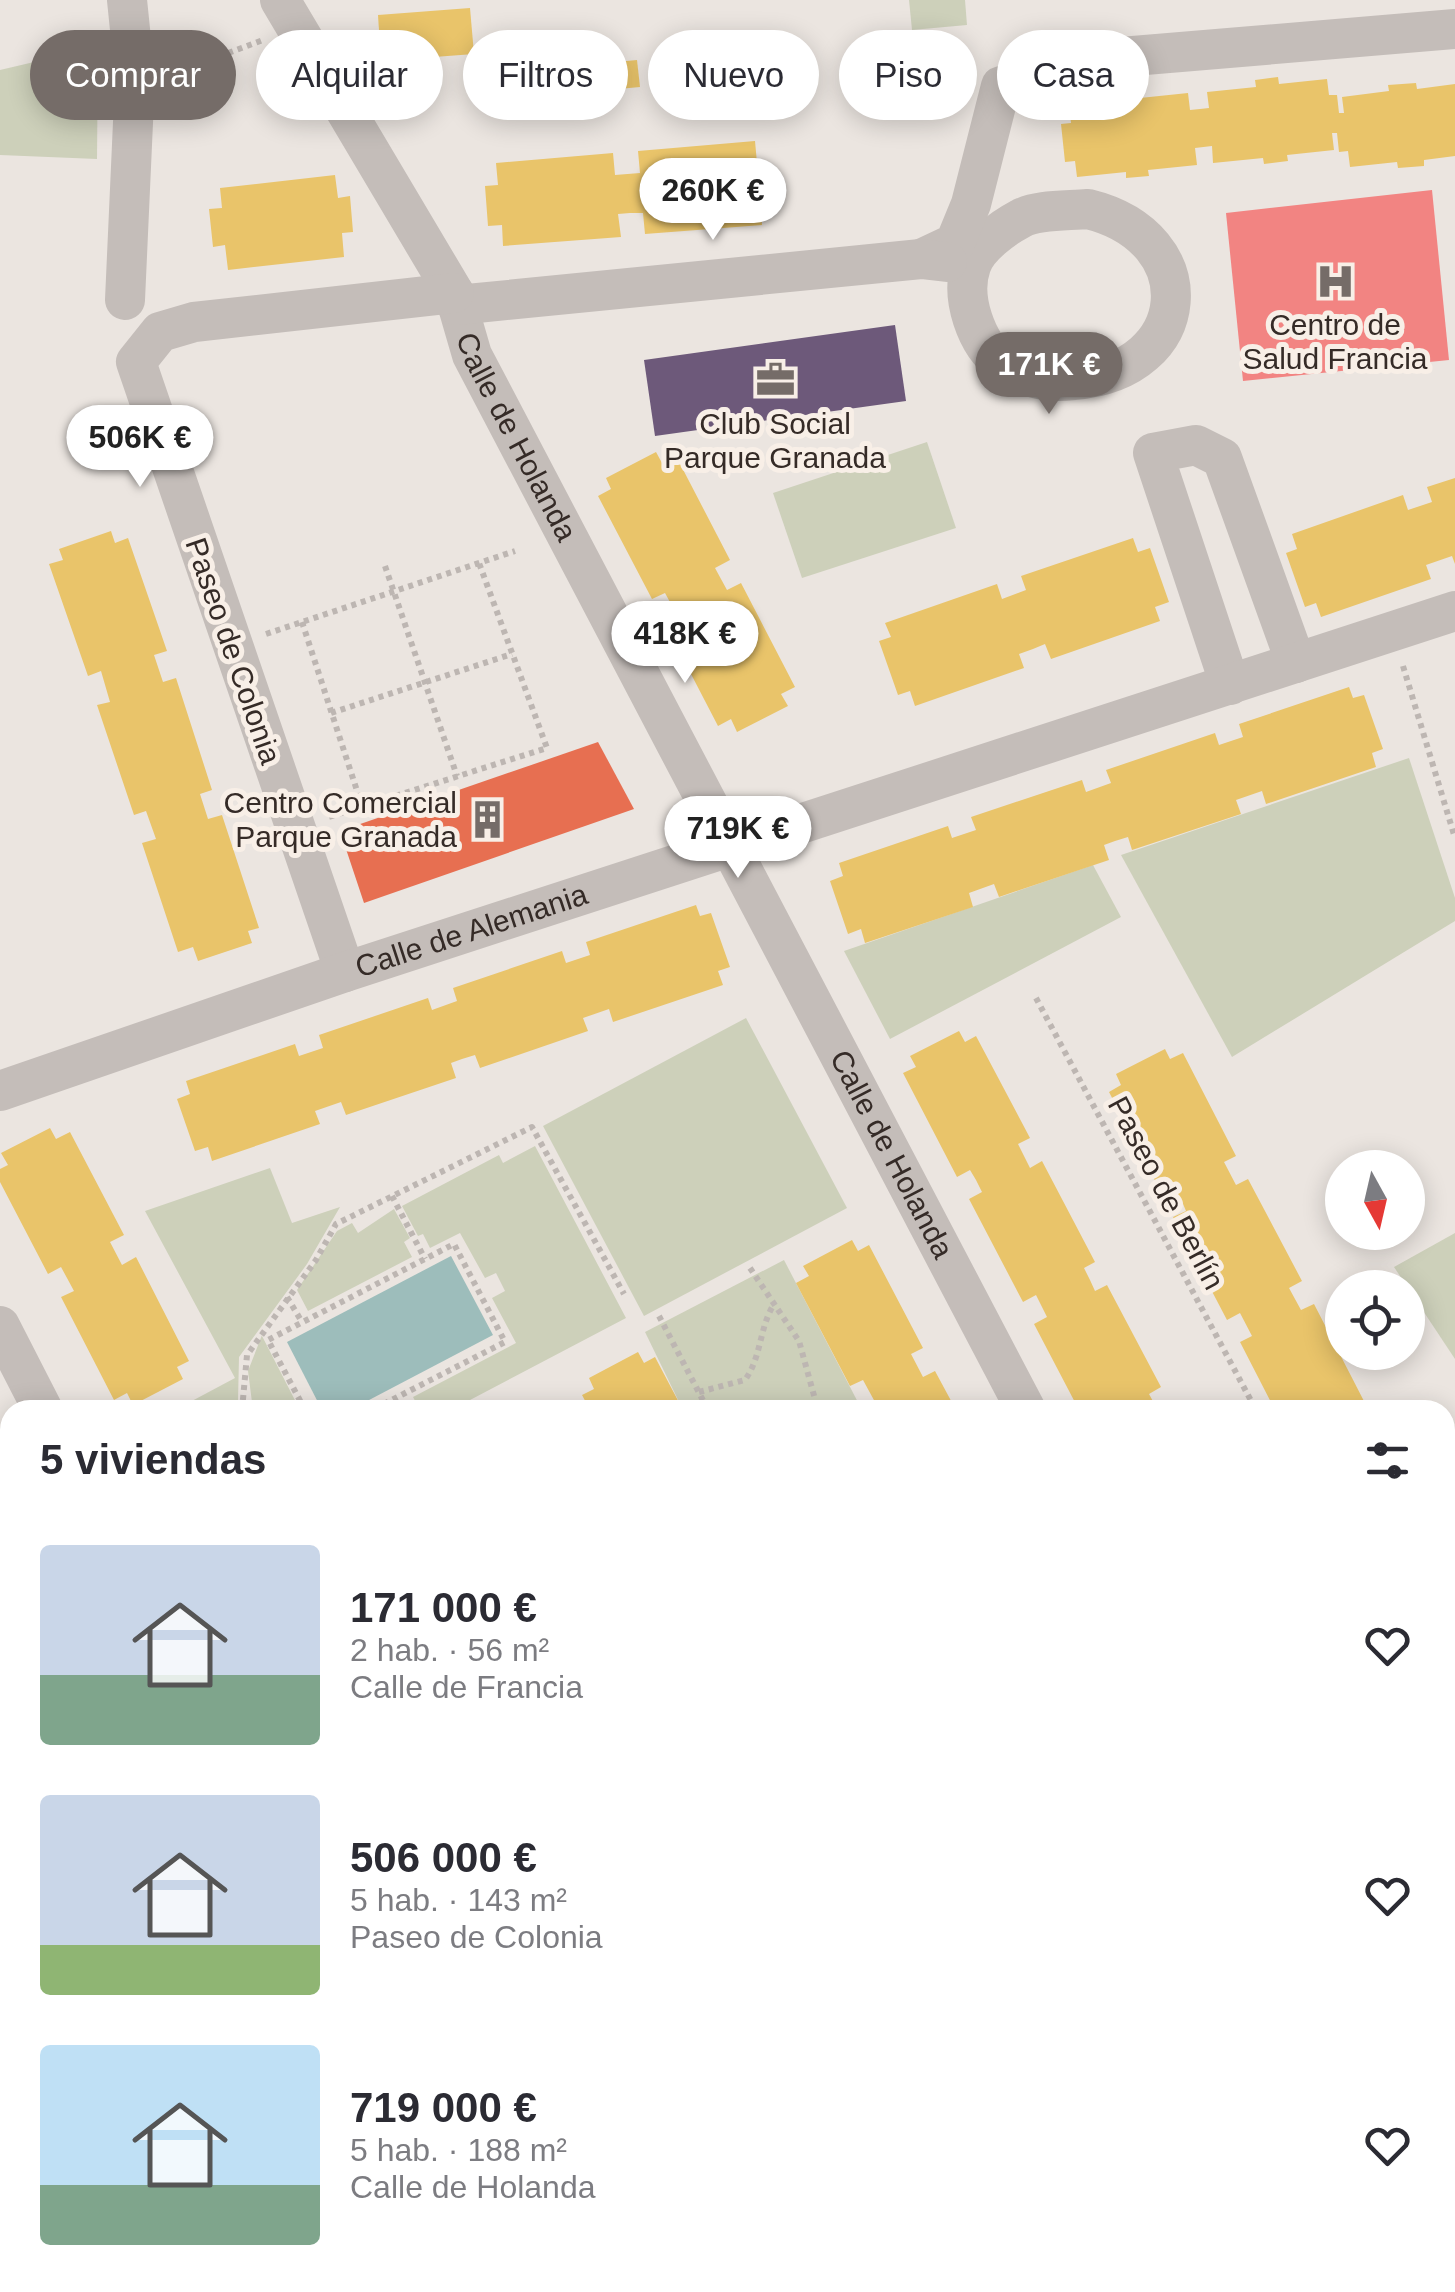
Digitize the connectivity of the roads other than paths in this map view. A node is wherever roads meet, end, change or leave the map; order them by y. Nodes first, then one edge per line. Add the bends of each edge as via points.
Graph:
1 (126, 0) edge
2 (287, 13) edge
3 (1455, 30) edge
4 (922, 258) junction
5 (970, 265) junction
6 (456, 299) junction
7 (125, 300) dead end
8 (1455, 611) edge
9 (1296, 663) junction
10 (1230, 684) junction
11 (732, 846) junction
12 (345, 972) junction
13 (0, 1090) edge
14 (0, 1326) edge
15 (38, 1400) edge
16 (1021, 1400) edge

1 - 7 street via 134,78
2 - 6 street, Calle de Holanda
3 - 4 street via 1109,58 1001,86 956,243
4 - 5 street
4 - 6 street
5 - 5 street via 977,332 1007,366 1049,382 1107,378 1138,362 1160,336 1170,302 1166,268 1149,238 1122,217 1088,209 1024,216 994,236
6 - 11 street, Calle de Holanda via 472,355
6 - 12 street, Paseo de Colonia via 292,308 194,322 160,332 136,362
8 - 9 street, Calle de Alemania
9 - 10 street, Calle de Alemania
9 - 10 street via 1222,458 1196,445 1154,454
10 - 11 street, Calle de Alemania
11 - 12 street, Calle de Alemania
11 - 16 street, Calle de Holanda
12 - 13 street, Calle de Alemania
14 - 15 street

